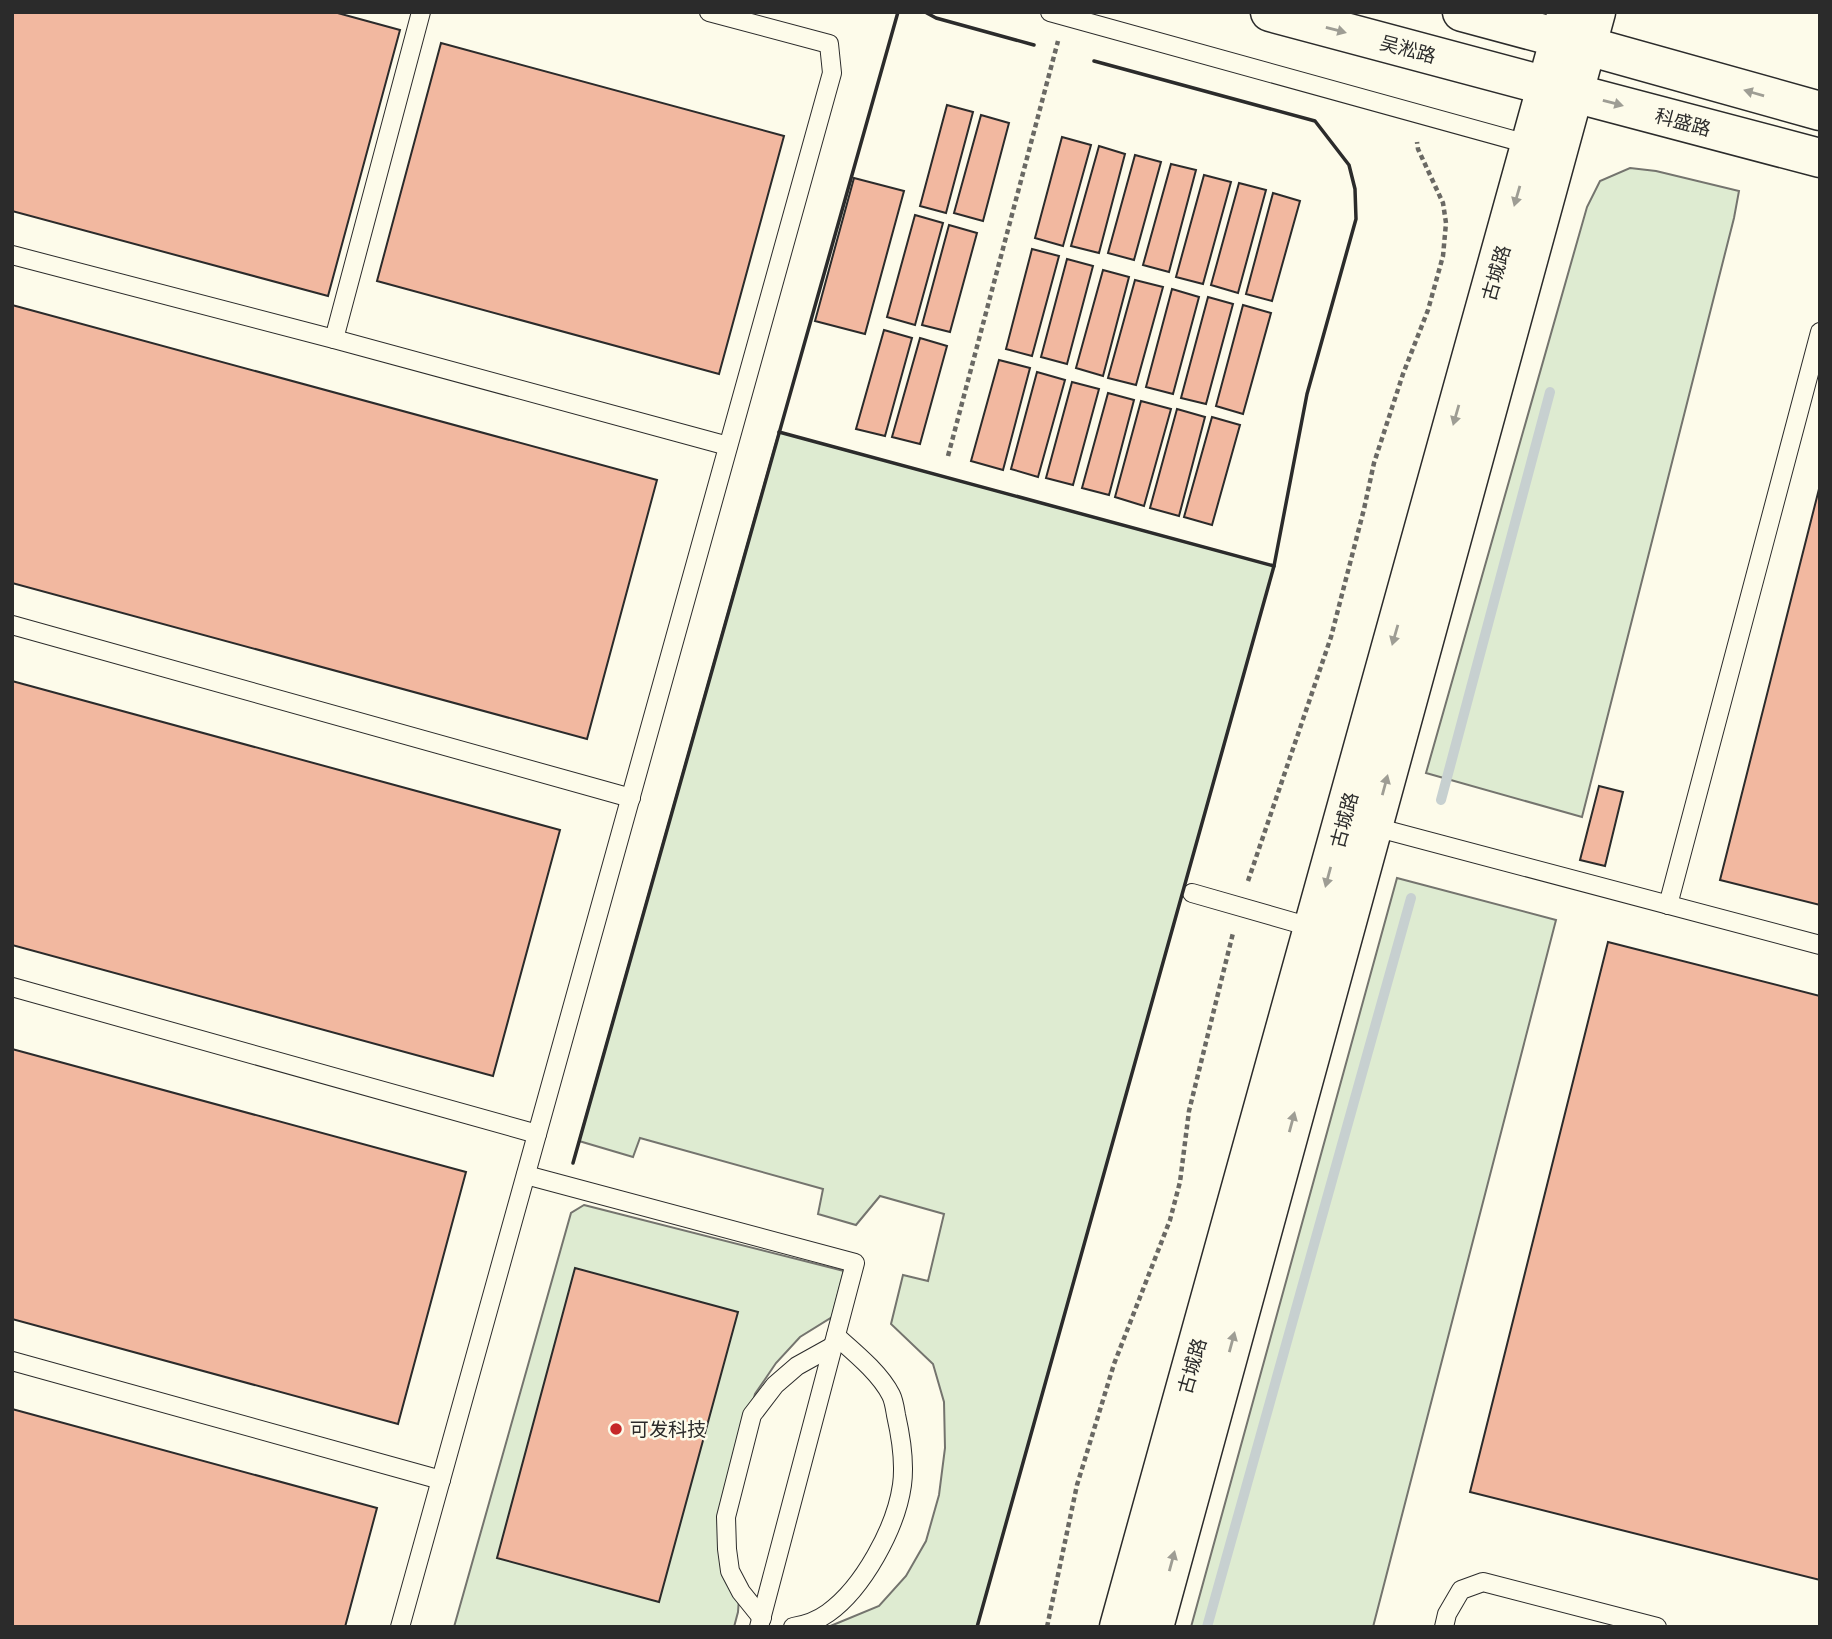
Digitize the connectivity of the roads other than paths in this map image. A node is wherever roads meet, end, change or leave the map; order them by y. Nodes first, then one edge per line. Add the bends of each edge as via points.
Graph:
1 (421, 12) edge
2 (709, 12) edge
3 (1270, 12) edge
4 (1462, 12) edge
5 (1057, 14) edge
6 (1577, 27) edge
7 (1561, 89) junction
8 (1820, 111) edge
9 (1545, 148) junction
10 (1820, 158) edge
11 (12, 255) edge
12 (1820, 332) edge
13 (334, 339) junction
14 (729, 446) junction
15 (12, 625) edge
16 (631, 798) junction
17 (1359, 823) junction
18 (1192, 893) dead end
19 (1668, 905) junction
20 (1314, 928) junction
21 (1820, 945) edge
22 (12, 987) edge
23 (537, 1134) junction
24 (526, 1175) junction
25 (834, 1341) junction
26 (12, 1361) edge
27 (441, 1480) junction
28 (760, 1622) edge
29 (400, 1627) edge
30 (793, 1627) edge
31 (1119, 1627) edge
32 (1154, 1627) edge
33 (1444, 1627) edge
34 (1657, 1627) edge

1 - 13 lane
2 - 14 lane via 829,44 832,74
3 -> 7 main road, 吴淞路
4 - 6 main road
5 - 9 lane
6 - 7 main road, 古城路
8 -> 6 main road
7 - 9 main road, 古城路
7 -> 10 main road, 科盛路
9 - 17 main road, 古城路
11 - 13 lane
12 - 19 lane
13 - 14 lane
14 - 16 lane
15 - 16 lane
16 - 23 lane
17 - 19 lane
17 -> 20 main road, 古城路
32 -> 17 main road, 古城路
18 - 20 lane
19 - 21 lane
20 - 31 main road, 古城路
22 - 23 lane
23 - 24 lane
24 - 25 lane via 855,1263
24 - 27 lane
25 - 28 lane
25 - 28 lane via 775,1385 752,1415 726,1517 727,1549 730,1571
25 - 30 lane via 869,1365 891,1395 902,1438 902,1485 875,1557 853,1591 827,1614
26 - 27 lane
27 - 29 lane
33 - 34 lane via 1461,1590 1483,1582

